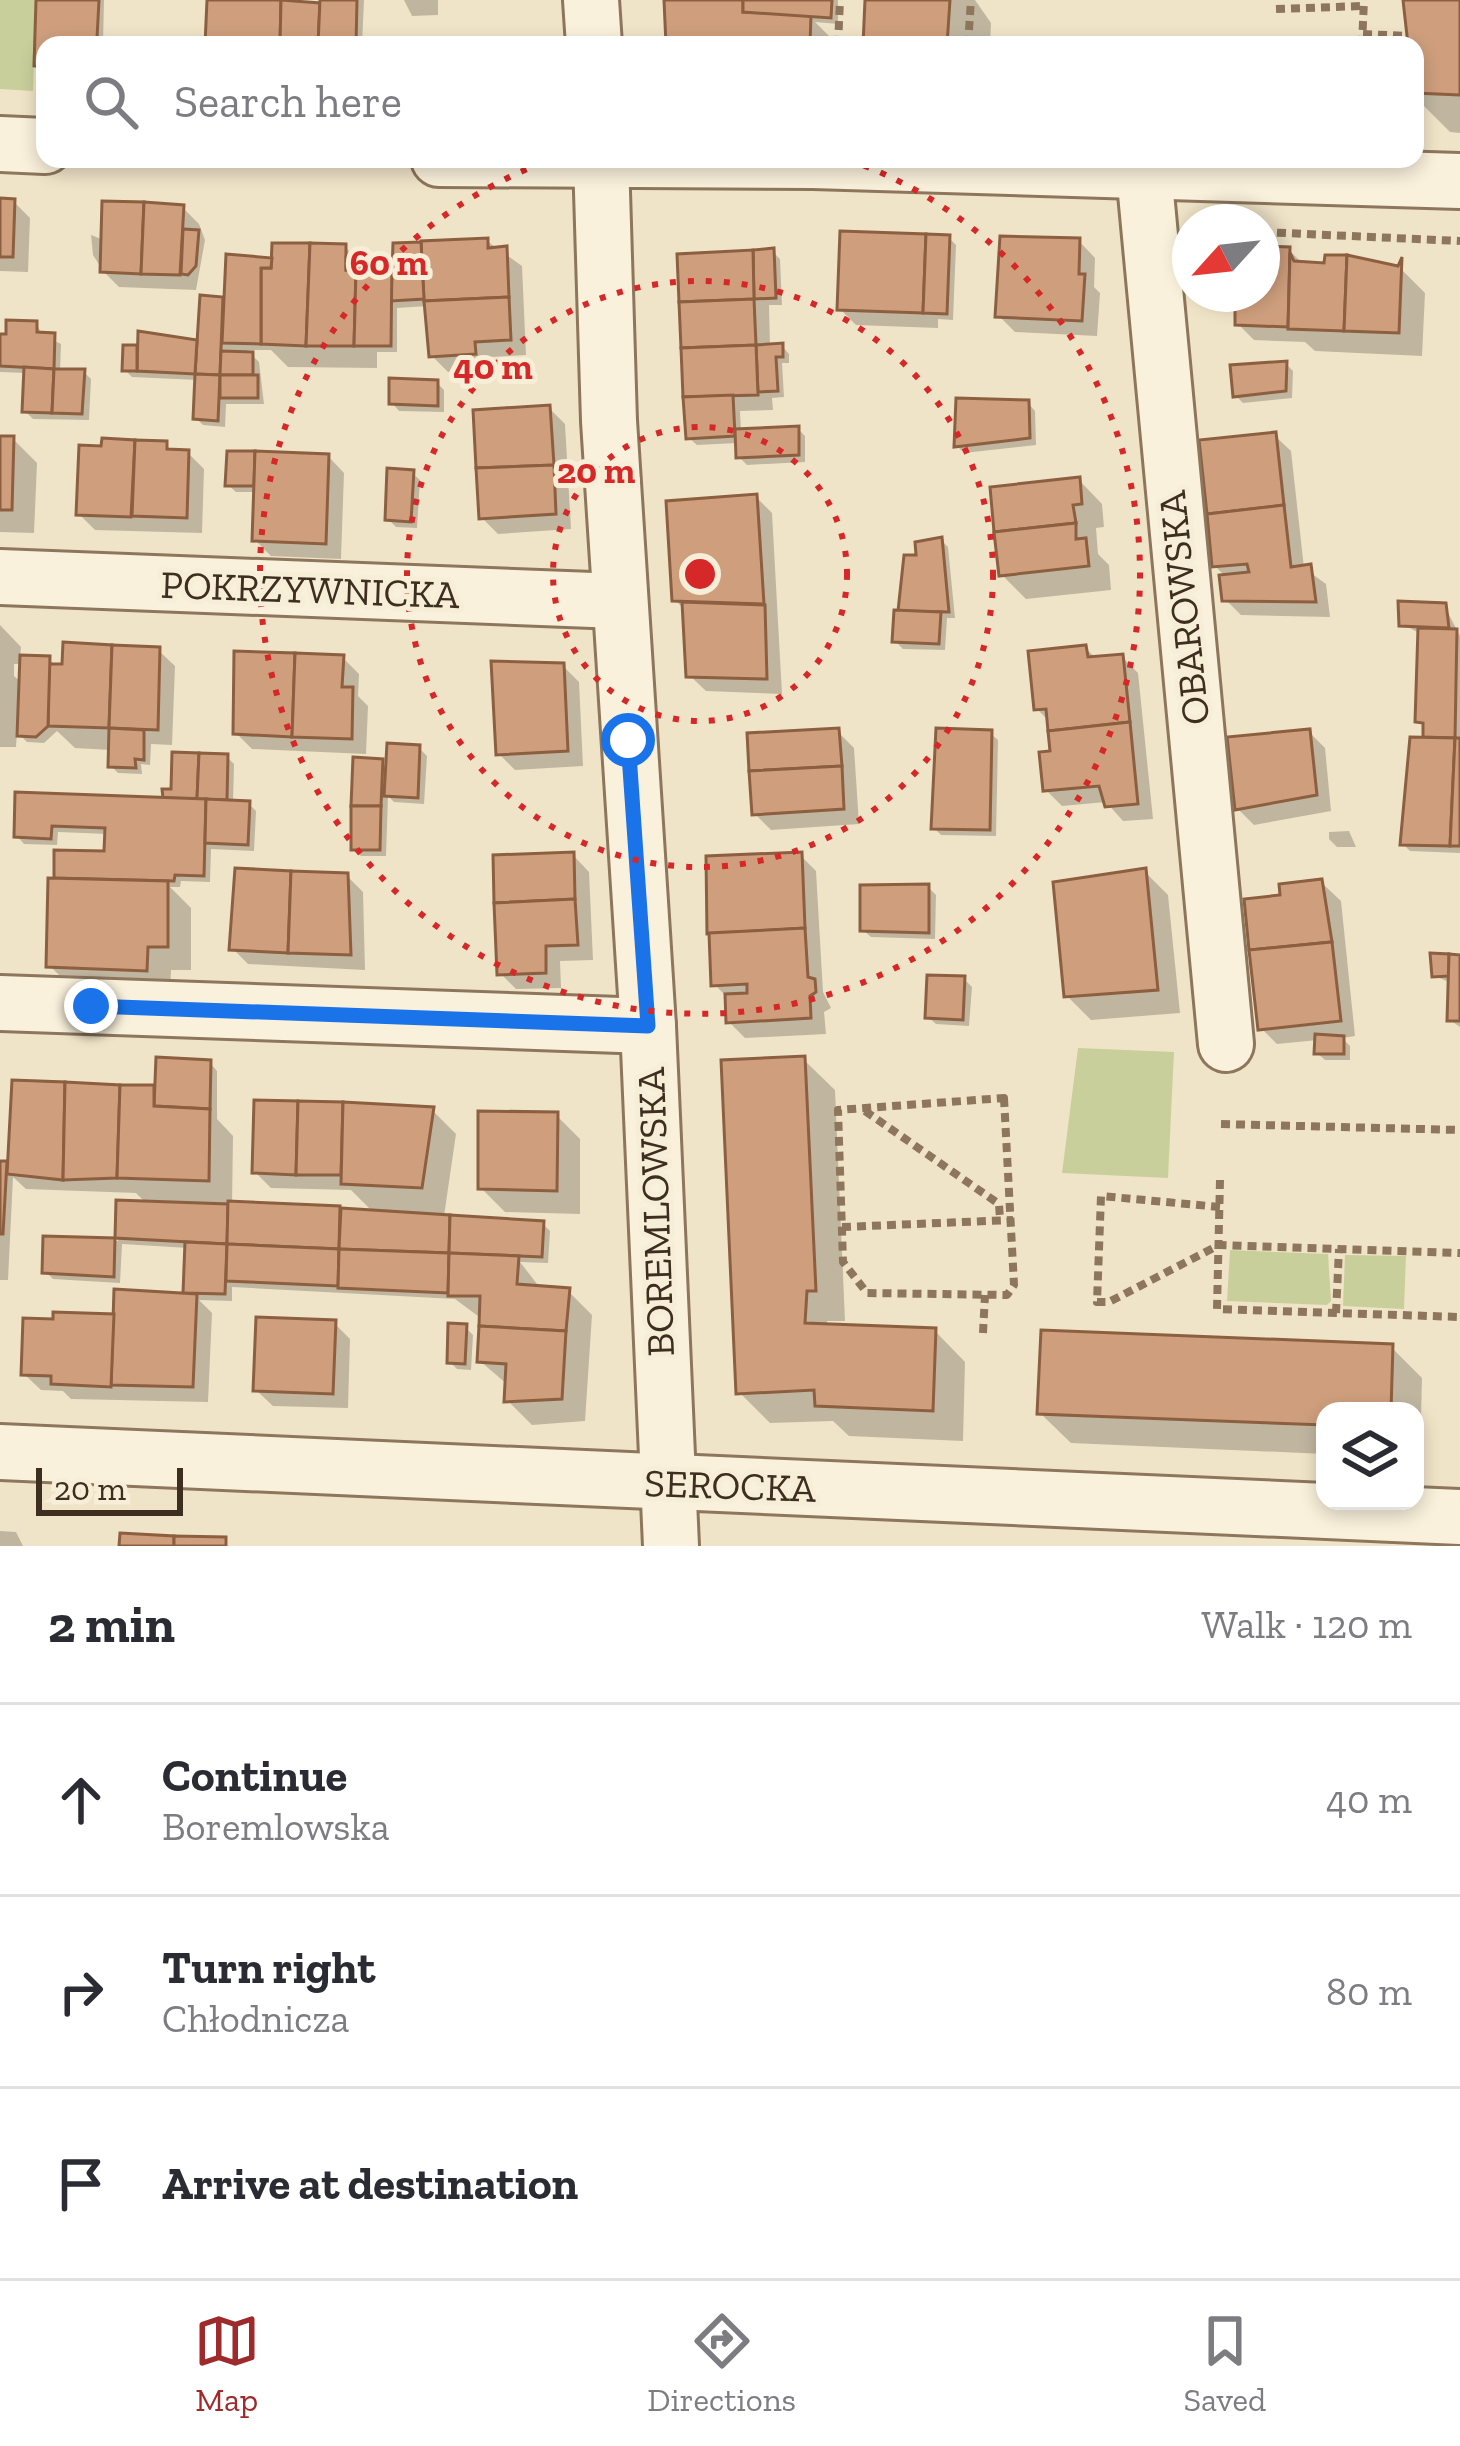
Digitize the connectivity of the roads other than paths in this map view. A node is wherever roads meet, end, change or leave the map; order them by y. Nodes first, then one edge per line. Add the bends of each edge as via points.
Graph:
1 (591, 0) edge
2 (593, 36) edge
3 (0, 144) edge
4 (36, 146) edge
5 (601, 168) edge
6 (1024, 168) edge
7 (1144, 172) junction
8 (1460, 181) edge
9 (0, 577) edge
10 (620, 601) junction
11 (0, 1003) edge
12 (648, 1026) junction
13 (1226, 1044) dead end
14 (0, 1452) edge
15 (667, 1482) junction
16 (1460, 1517) edge
17 (1279, 1527) edge
18 (671, 1546) edge

1 - 2 street
3 - 4 street
5 - 10 street, BOREMLOWSKA
6 - 7 street
7 - 8 street
7 - 13 street, OBAROWSKA
9 - 10 street, POKRZYWNICKA
10 - 12 street, BOREMLOWSKA
11 - 12 street
12 - 15 street, BOREMLOWSKA
14 - 15 street, SEROCKA
15 - 17 street, SEROCKA
15 - 18 street, BOREMLOWSKA
16 - 17 street, SEROCKA

